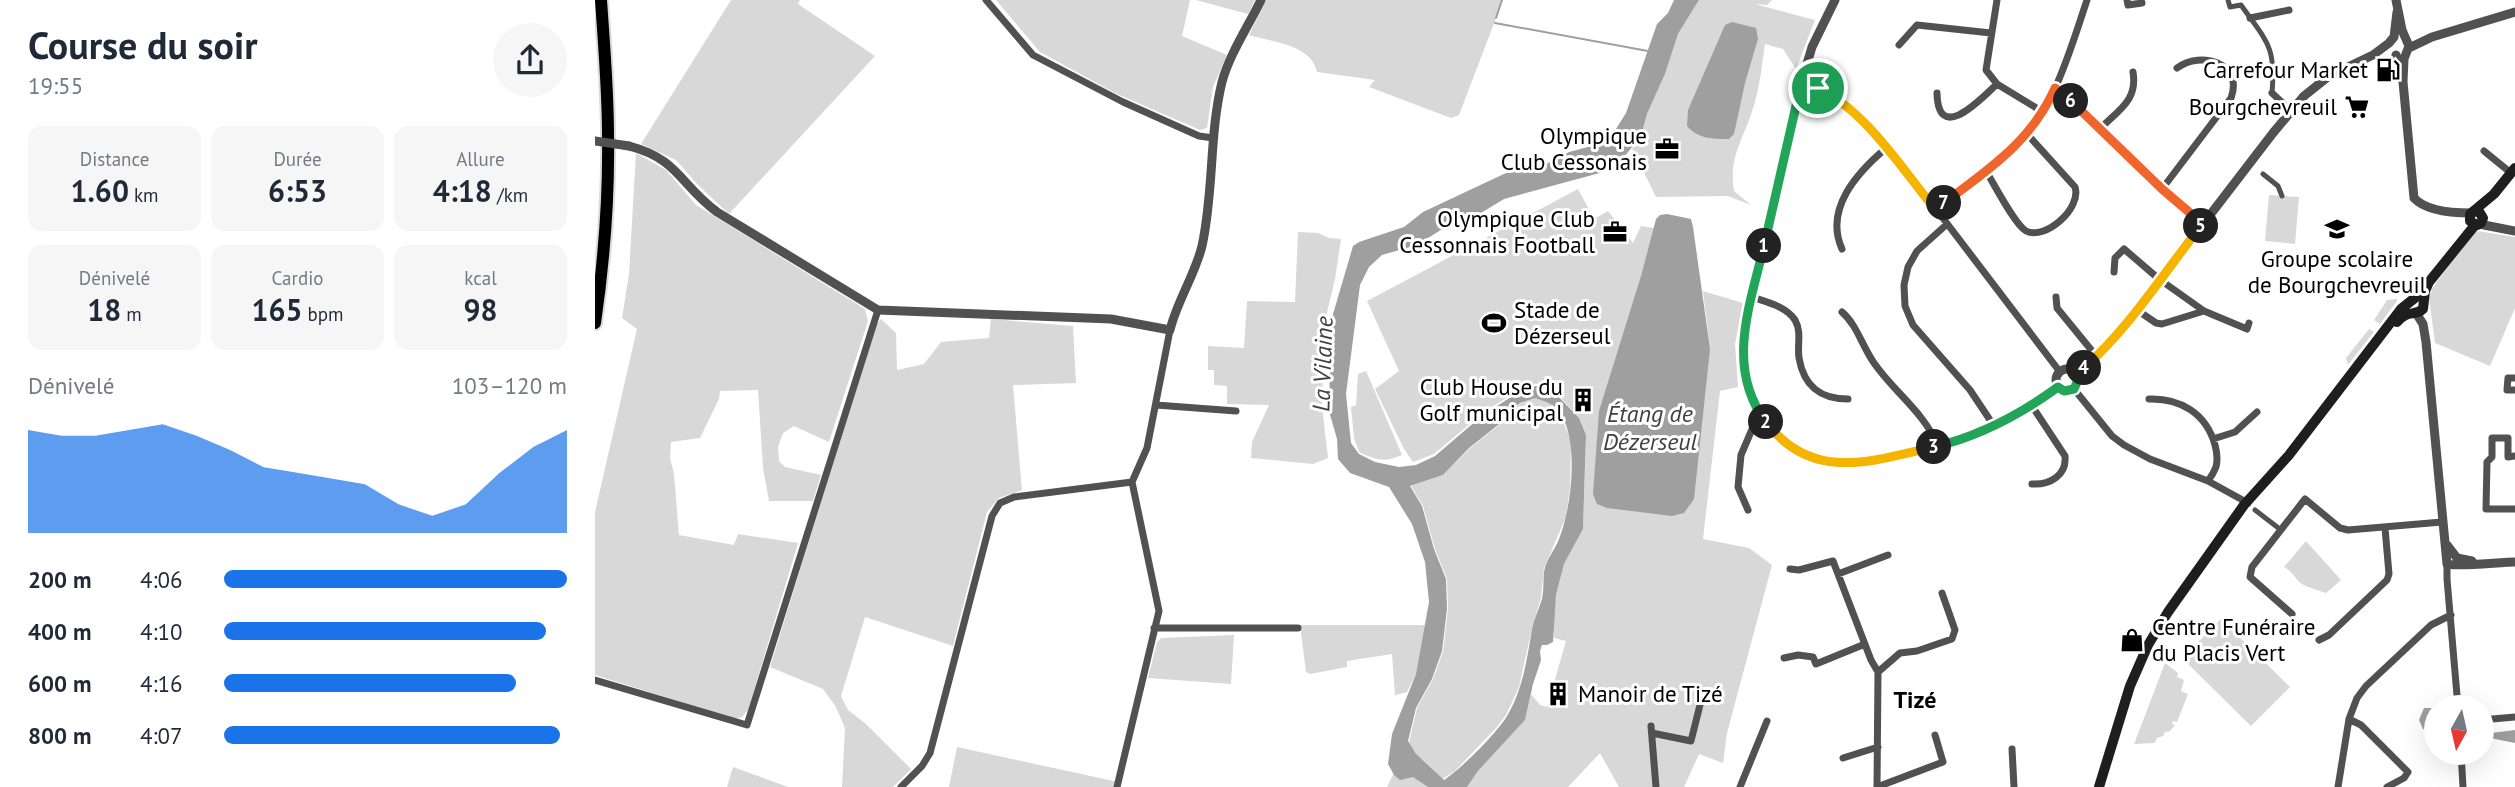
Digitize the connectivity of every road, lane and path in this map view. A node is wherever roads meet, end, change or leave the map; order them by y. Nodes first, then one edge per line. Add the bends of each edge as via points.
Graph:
1 (601, 0) edge
2 (986, 0) edge
3 (1261, 0) edge
4 (1835, 0) edge
5 (1997, 0) edge
6 (2087, 0) edge
7 (2127, 0) edge
8 (2141, 0) edge
9 (2228, 0) edge
10 (2396, 0) edge
11 (2288, 10) dead end
12 (2515, 12) edge
13 (2251, 18) junction
14 (1991, 33) junction
15 (1899, 45) dead end
16 (2399, 45) junction
17 (2177, 68) dead end
18 (2133, 72) dead end
19 (1801, 84) junction
20 (1997, 84) junction
21 (2055, 88) junction
22 (1937, 93) dead end
23 (2272, 93) joint
24 (2291, 111) junction
25 (2043, 112) junction
26 (2099, 130) junction
27 (2027, 134) junction
28 (1213, 138) junction
29 (595, 141) edge
30 (1885, 149) junction
31 (2484, 152) dead end
32 (2513, 171) edge
33 (1986, 172) junction
34 (2263, 174) dead end
35 (2162, 189) junction
36 (2282, 196) dead end
37 (1935, 209) junction
38 (2476, 218) junction
39 (2203, 224) junction
40 (1946, 225) junction
41 (2515, 229) edge
42 (1842, 249) dead end
43 (2114, 272) dead end
44 (2159, 279) junction
45 (1752, 297) junction
46 (2056, 297) dead end
47 (2417, 306) junction
48 (878, 310) junction
49 (2137, 310) junction
50 (2204, 311) junction
51 (1842, 312) dead end
52 (595, 323) edge
53 (2249, 323) dead end
54 (1170, 330) junction
55 (2097, 357) junction
56 (2060, 372) junction
57 (2076, 374) junction
58 (2515, 378) edge
59 (2058, 387) junction
60 (2074, 389) junction
61 (2515, 390) edge
62 (1848, 399) dead end
63 (2149, 399) dead end
64 (1156, 405) junction
65 (2032, 406) junction
66 (1236, 411) dead end
67 (2257, 412) dead end
68 (1759, 413) junction
69 (1994, 426) junction
70 (2213, 439) junction
71 (1938, 446) junction
72 (2511, 456) edge
73 (2492, 457) junction
74 (2208, 481) junction
75 (1132, 482) junction
76 (2032, 484) dead end
77 (2247, 508) junction
78 (2515, 509) edge
79 (1748, 510) dead end
80 (2442, 522) junction
81 (2385, 528) junction
82 (2281, 530) junction
83 (1888, 555) dead end
84 (2453, 561) junction
85 (2515, 562) edge
86 (1790, 569) dead end
87 (1838, 574) junction
88 (1943, 593) dead end
89 (2292, 614) dead end
90 (2451, 615) junction
91 (1154, 628) junction
92 (1297, 628) dead end
93 (2319, 640) dead end
94 (1865, 645) junction
95 (1784, 658) dead end
96 (1878, 671) junction
97 (595, 680) edge
98 (2457, 695) edge
99 (1700, 705) dead end
100 (2120, 712) junction
101 (2515, 717) edge
102 (2349, 719) junction
103 (2494, 719) edge
104 (1767, 721) dead end
105 (1935, 735) dead end
106 (1878, 747) junction
107 (2012, 749) dead end
108 (1843, 758) dead end
109 (2462, 765) edge
110 (901, 787) edge
111 (1117, 787) edge
112 (1656, 787) edge
113 (1740, 787) edge
114 (1877, 787) edge
115 (2014, 787) edge
116 (2091, 787) edge
117 (2099, 787) edge
118 (2338, 787) edge
119 (2387, 787) edge
120 (2463, 787) edge

1 - 52 highway via 608,171
2 - 28 street via 1033,55 1123,102
3 - 28 street via 1223,79
4 - 19 street via 1811,47
5 - 14 street
6 - 21 street
7 - 8 street via 2128,5
9 - 13 street via 2230,7 2241,5
10 - 16 street
11 - 13 street
12 - 16 street
13 - 23 street via 2272,54
14 - 15 street via 1917,24
14 - 20 street via 1986,64
16 - 24 street via 2322,80
16 - 38 street via 2414,198 2421,204
17 - 35 street via 2186,61 2220,63 2228,70 2234,89
18 - 26 street via 2136,87 2132,95
19 - 30 street via 1835,96
19 - 45 street
20 - 22 street via 1956,118 1942,113
20 - 25 street
21 - 25 street
21 - 26 street
23 - 24 street
24 - 39 street
25 - 27 street
26 - 35 street
27 - 33 street
27 - 33 street via 2075,187 2073,208 2048,230 2033,234 2023,229
28 - 54 street via 1201,250
29 - 48 street, bridge via 629,146 663,159 717,212
30 - 37 street
30 - 42 street via 1848,187 1838,221 1837,239
31 - 32 street
32 - 38 main road
33 - 37 street
34 - 36 street via 2278,186
35 - 39 street
37 - 40 street
38 - 41 street
38 - 47 main road
39 - 44 street
40 - 56 street
40 - 69 street via 1917,251 1908,267 1905,306 1913,325 1970,390
43 - 44 street via 2115,258 2124,248
44 - 49 street
44 - 50 street
45 - 62 street via 1794,318 1799,329 1799,358 1814,389 1830,399
45 - 68 street via 1742,364
46 - 55 street via 2057,308
47 - 77 main road via 2399,318 2367,355
47 - 80 street via 2426,342
48 - 54 street via 1111,319
48 - 97 street via 747,725
49 - 50 street via 2162,324
49 - 55 street
50 - 53 street via 2248,329
51 - 71 street via 1875,365 1928,426
54 - 64 street
55 - 57 street
56 - 57 street via 2067,369
56 - 59 street
57 - 60 street
58 - 61 street via 2508,378 2507,390
59 - 60 street
59 - 65 street
60 - 74 street via 2124,445
63 - 70 street via 2165,398 2193,410
64 - 66 street
64 - 75 street via 1147,447
65 - 69 street
65 - 76 street via 2066,464 2047,484
67 - 70 street via 2235,432
68 - 71 street via 1784,440 1822,460 1853,464
68 - 79 street via 1741,455 1738,487
69 - 71 street
70 - 74 street via 2218,455
72 - 73 street
72 - 73 street via 2508,438 2492,438
73 - 78 street via 2487,462 2486,509
74 - 77 street
75 - 91 street via 1159,611
75 - 110 street via 1014,497 1000,503 992,516 930,753
77 - 82 street
77 - 100 main road via 2158,627
80 - 81 street
80 - 84 street
81 - 82 street via 2340,528 2305,499
81 - 93 street via 2387,580
82 - 89 street via 2252,567 2250,577
83 - 87 street
84 - 85 street
84 - 90 street via 2447,579
86 - 87 street via 1833,561
87 - 94 street
88 - 96 street via 1955,629 1952,639 1900,653
90 - 98 street
90 - 102 street via 2431,625 2366,686
91 - 92 street
91 - 111 street
94 - 95 street via 1816,664 1814,657
94 - 96 street
96 - 106 street
99 - 112 street via 1692,741 1652,730
100 - 116 main road
100 - 117 main road
101 - 103 street
102 - 118 street
102 - 119 street via 2361,725 2408,772
104 - 113 street
105 - 114 street via 1943,762
106 - 108 street
106 - 114 street
107 - 115 street
109 - 120 street

